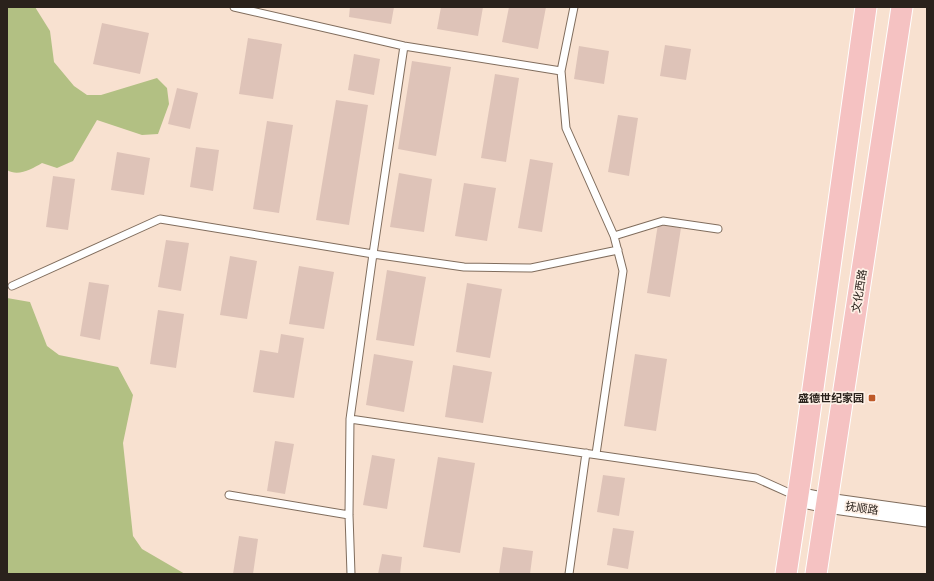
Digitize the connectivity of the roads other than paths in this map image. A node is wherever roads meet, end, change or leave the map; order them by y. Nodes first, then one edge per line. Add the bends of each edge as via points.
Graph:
1 (234, 7) edge
2 (574, 7) edge
3 (866, 7) edge
4 (902, 7) edge
5 (404, 46) junction
6 (561, 71) junction
7 (718, 229) dead end
8 (614, 236) junction
9 (618, 250) junction
10 (373, 254) junction
11 (12, 286) dead end
12 (350, 419) junction
13 (586, 453) junction
14 (596, 454) junction
15 (229, 495) dead end
16 (798, 497) junction
17 (827, 503) junction
18 (349, 515) junction
19 (927, 517) edge
20 (350, 574) edge
21 (569, 574) edge
22 (786, 574) edge
23 (816, 574) edge

1 - 5 lane
2 - 6 lane
3 - 16 main road
4 - 17 main road, 文化西路
5 - 6 lane
5 - 10 lane
6 - 8 lane via 566,128
7 - 8 lane via 663,221
8 - 9 lane
9 - 10 lane via 531,268 464,267
9 - 14 lane via 623,272
10 - 11 lane via 160,219
10 - 12 lane
12 - 13 lane
12 - 18 lane
13 - 14 lane
13 - 21 lane
14 - 16 lane via 756,478
15 - 18 lane
16 - 17 street, 抚顺路
16 - 22 main road
17 - 19 street, 抚顺路
17 - 23 main road, 文化西路
18 - 20 lane

